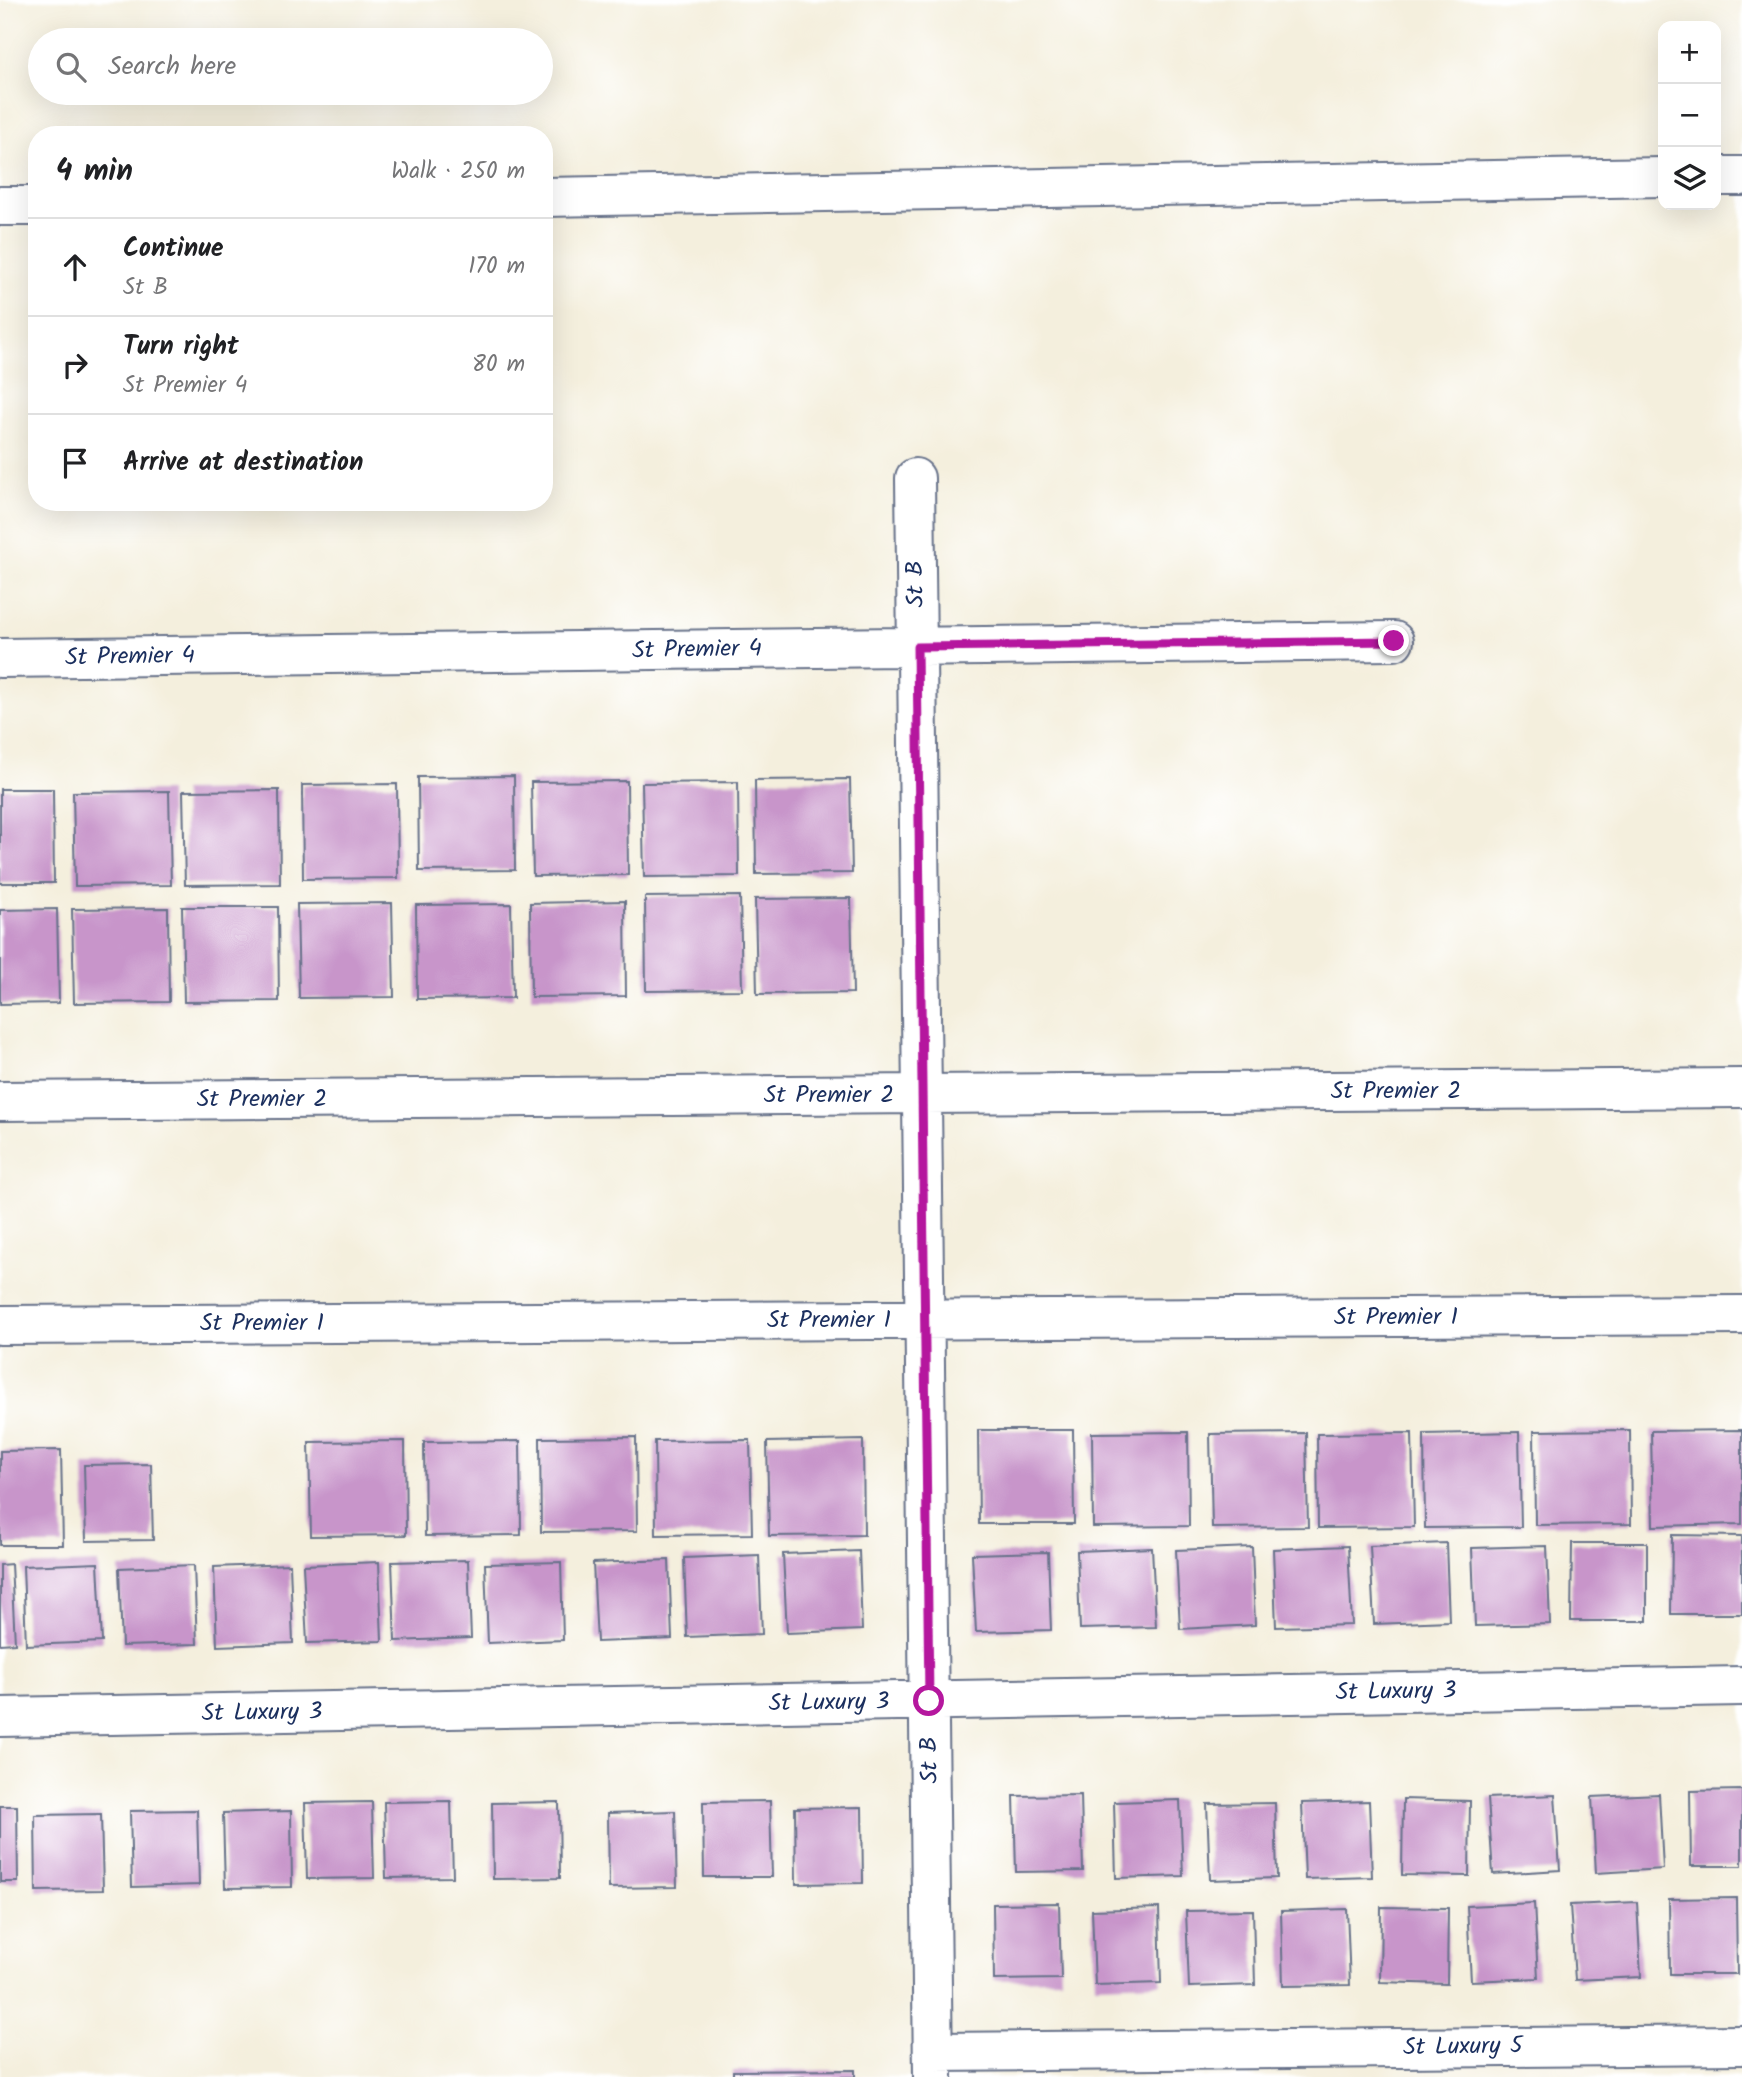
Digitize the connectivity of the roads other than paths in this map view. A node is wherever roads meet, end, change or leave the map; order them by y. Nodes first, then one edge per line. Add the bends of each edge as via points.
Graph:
1 (1721, 176) edge
2 (1742, 176) edge
3 (1658, 177) edge
4 (553, 197) edge
5 (0, 206) edge
6 (28, 206) edge
7 (915, 478) dead end
8 (1394, 641) dead end
9 (917, 647) junction
10 (0, 658) edge
11 (1742, 1088) edge
12 (922, 1094) junction
13 (0, 1101) edge
14 (1742, 1315) edge
15 (924, 1320) junction
16 (0, 1325) edge
17 (1742, 1686) edge
18 (929, 1701) junction
19 (0, 1717) edge
20 (1742, 2045) edge
21 (933, 2065) edge

1 - 2 street
3 - 4 street
5 - 6 street
7 - 9 street, St B
8 - 9 street, St Premier 4
9 - 10 street, St Premier 4
9 - 12 street, St B
11 - 12 street, St Premier 2
12 - 13 street, St Premier 2
12 - 15 street, St B
14 - 15 street, St Premier 1
15 - 16 street, St Premier 1
15 - 18 street, St B
17 - 18 street, St Luxury 3
18 - 19 street, St Luxury 3
18 - 21 street, St B
20 - 21 street, St Luxury 5

